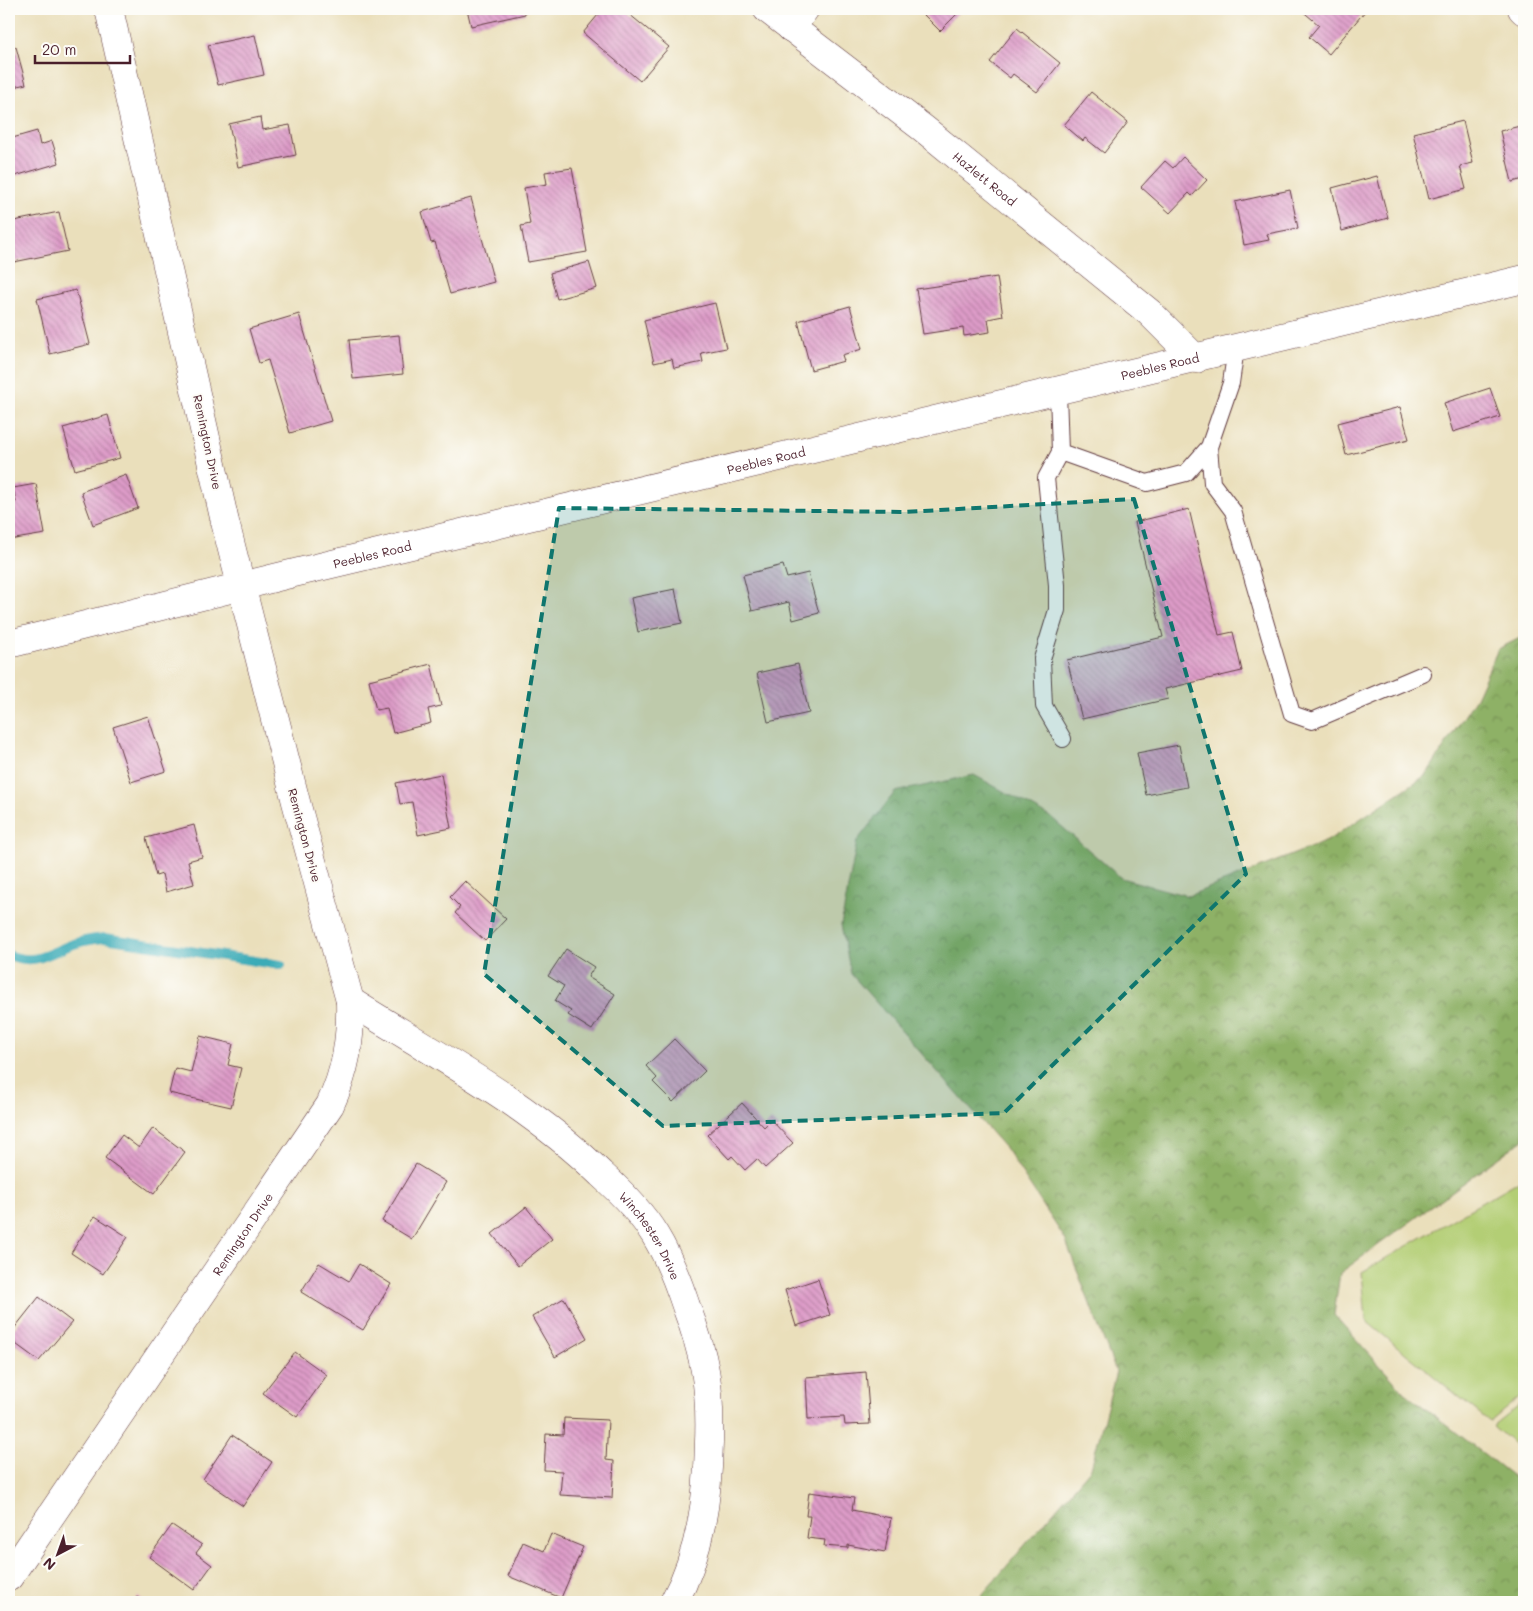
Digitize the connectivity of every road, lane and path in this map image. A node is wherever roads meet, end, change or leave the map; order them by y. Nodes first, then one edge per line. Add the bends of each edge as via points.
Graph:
1 (109, 9) edge
2 (767, 9) edge
3 (798, 18) edge
4 (1524, 279) edge
5 (1236, 348) junction
6 (1196, 359) junction
7 (1058, 392) junction
8 (1209, 447) junction
9 (1060, 452) junction
10 (241, 586) junction
11 (9, 644) edge
12 (1423, 674) dead end
13 (1063, 739) dead end
14 (350, 1001) junction
15 (9, 1577) edge
16 (674, 1602) edge

1 - 10 street, Remington Drive
2 - 3 street, Hazlett Road
3 - 6 street, Hazlett Road via 924,129 1150,313
4 - 5 street, Peebles Road
5 - 6 street, Peebles Road
5 - 8 lane via 1232,377
6 - 7 street, Peebles Road
7 - 9 lane
7 - 10 street, Peebles Road
8 - 9 lane via 1186,473 1147,483
8 - 12 lane via 1212,483 1233,511 1292,714 1312,720
9 - 13 lane via 1046,478 1057,610 1042,660 1044,706
10 - 11 street, Peebles Road
10 - 14 street, Remington Drive
14 - 15 street, Remington Drive via 344,1072 330,1105
14 - 16 street, Winchester Drive via 485,1083 551,1130 616,1188 655,1235 681,1291 694,1329 708,1376 710,1409 709,1476 702,1523 688,1573

